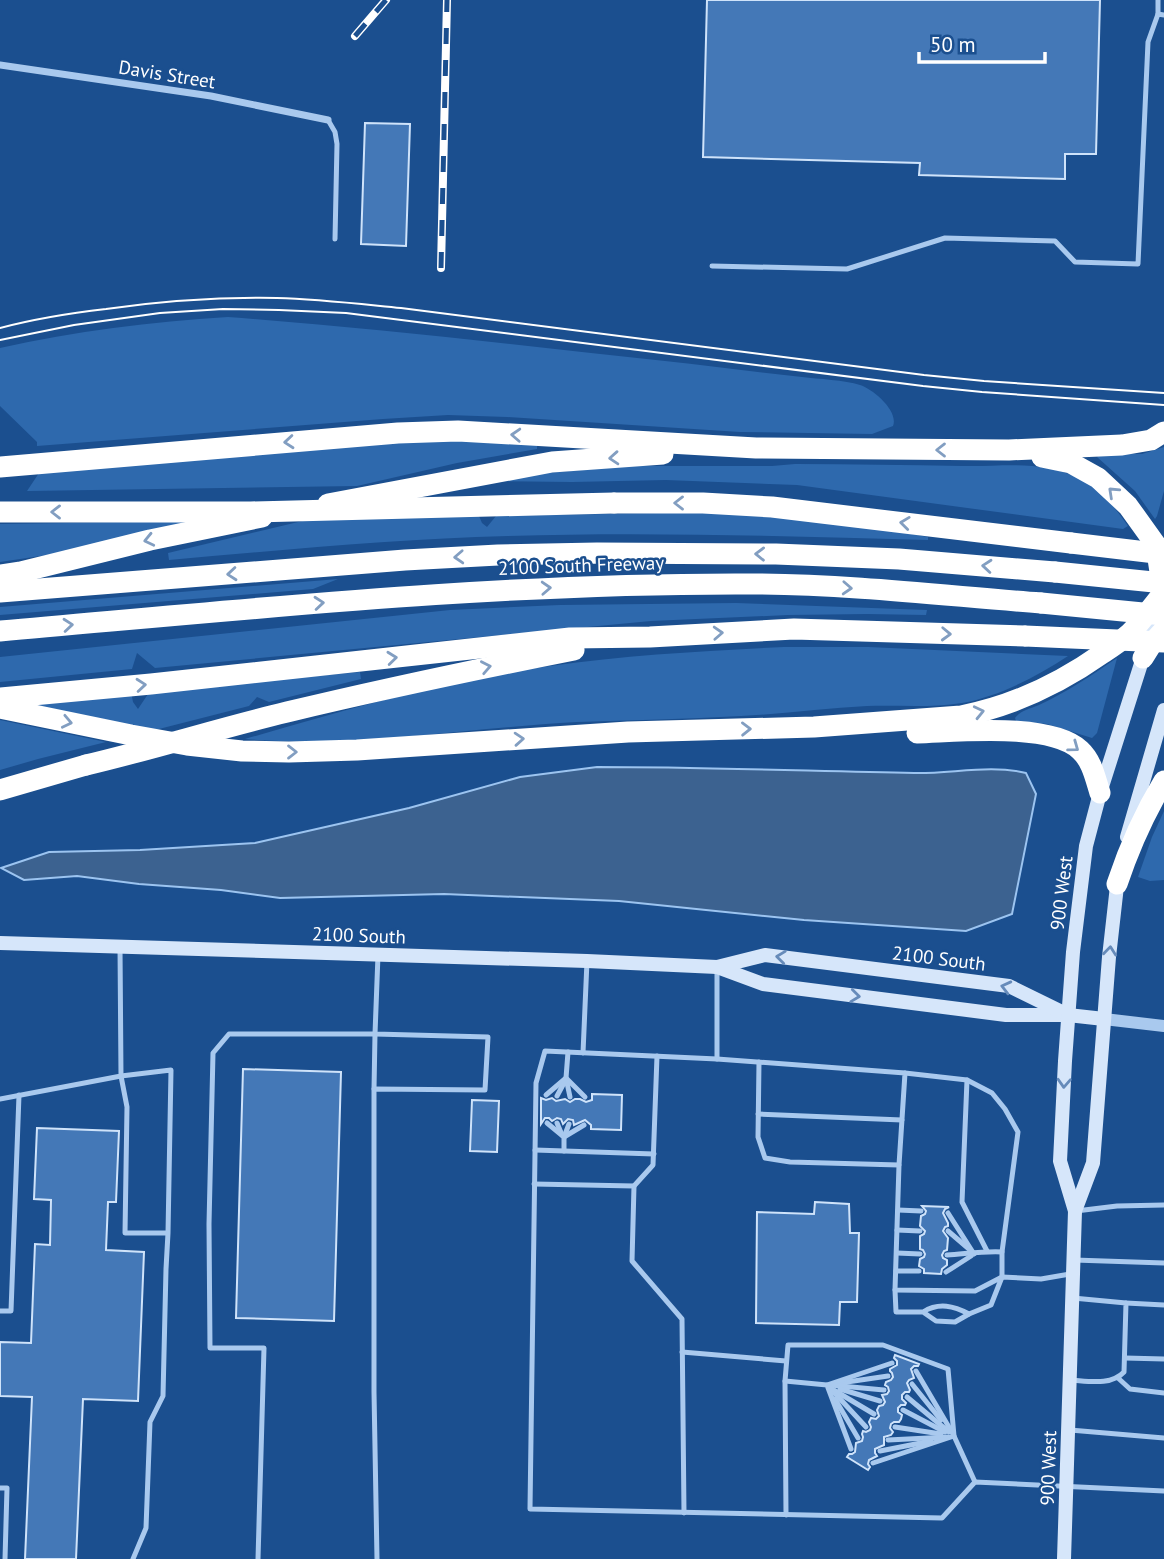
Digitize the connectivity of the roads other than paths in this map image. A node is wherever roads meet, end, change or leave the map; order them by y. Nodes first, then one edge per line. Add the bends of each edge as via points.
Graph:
1 (1158, 0) edge
2 (1161, 14) edge
3 (0, 65) edge
4 (328, 120) joint
5 (335, 239) dead end
6 (712, 266) dead end
7 (1164, 432) edge
8 (756, 448) junction
9 (1009, 450) junction
10 (0, 467) edge
11 (0, 512) edge
12 (1164, 554) edge
13 (0, 575) edge
14 (1164, 591) edge
15 (0, 592) edge
16 (1164, 615) edge
17 (1164, 630) edge
18 (0, 631) edge
19 (1164, 642) edge
20 (572, 644) junction
21 (1143, 657) junction
22 (0, 698) edge
23 (0, 708) edge
24 (1164, 710) edge
25 (814, 727) junction
26 (1164, 781) edge
27 (0, 790) edge
28 (1100, 793) junction
29 (1117, 884) junction
30 (0, 943) edge
31 (120, 947) junction
32 (378, 955) junction
33 (587, 961) junction
34 (717, 967) junction
35 (1068, 1015) junction
36 (1104, 1019) junction
37 (1164, 1026) edge
38 (375, 1034) junction
39 (568, 1052) junction
40 (583, 1053) junction
41 (657, 1056) junction
42 (717, 1059) junction
43 (759, 1062) junction
44 (905, 1073) junction
45 (121, 1076) junction
46 (566, 1078) junction
47 (967, 1080) junction
48 (374, 1089) junction
49 (19, 1095) junction
50 (547, 1095) dead end
51 (557, 1096) dead end
52 (570, 1097) dead end
53 (585, 1097) dead end
54 (0, 1098) edge
55 (758, 1114) junction
56 (902, 1120) junction
57 (547, 1123) dead end
58 (556, 1124) dead end
59 (569, 1124) dead end
60 (584, 1125) dead end
61 (564, 1137) junction
62 (535, 1150) junction
63 (564, 1151) junction
64 (654, 1154) junction
65 (900, 1165) junction
66 (534, 1184) junction
67 (634, 1186) junction
68 (1164, 1205) edge
69 (898, 1210) junction
70 (921, 1211) dead end
71 (1075, 1211) junction
72 (948, 1213) dead end
73 (897, 1230) junction
74 (920, 1231) dead end
75 (948, 1231) dead end
76 (168, 1233) junction
77 (987, 1251) junction
78 (1002, 1252) junction
79 (897, 1253) junction
80 (920, 1254) dead end
81 (974, 1254) junction
82 (947, 1255) dead end
83 (1164, 1263) edge
84 (1074, 1267) junction
85 (896, 1270) junction
86 (919, 1271) dead end
87 (946, 1272) dead end
88 (1002, 1277) junction
89 (895, 1290) junction
90 (1073, 1298) junction
91 (1126, 1303) junction
92 (1164, 1305) edge
93 (0, 1311) edge
94 (923, 1312) junction
95 (969, 1314) junction
96 (682, 1352) junction
97 (1125, 1358) junction
98 (1164, 1359) edge
99 (786, 1361) junction
100 (892, 1363) dead end
101 (916, 1371) dead end
102 (888, 1376) dead end
103 (1118, 1378) junction
104 (1070, 1380) junction
105 (785, 1381) junction
106 (912, 1384) dead end
107 (827, 1385) junction
108 (884, 1390) dead end
109 (1164, 1392) edge
110 (907, 1397) dead end
111 (880, 1401) dead end
112 (903, 1410) dead end
113 (874, 1414) dead end
114 (866, 1427) dead end
115 (895, 1427) dead end
116 (1068, 1430) junction
117 (954, 1436) junction
118 (859, 1438) dead end
119 (1164, 1438) edge
120 (887, 1440) dead end
121 (851, 1450) dead end
122 (880, 1451) dead end
123 (873, 1463) dead end
124 (975, 1482) junction
125 (1067, 1486) junction
126 (0, 1488) edge
127 (1164, 1491) edge
128 (684, 1513) junction
129 (786, 1515) junction
130 (5, 1559) edge
131 (133, 1559) edge
132 (258, 1559) edge
133 (377, 1559) edge
134 (1064, 1559) edge

1 - 2 lane
2 - 6 lane via 1148,42 1138,264 1075,262 1055,241 945,238 847,269
3 - 4 street, Davis Street via 211,96
4 - 5 lane via 337,144
7 - 9 highway via 1151,440 1122,445
9 -> 8 highway
8 -> 10 highway via 458,431
8 -> 13 highway via 552,462 150,540
14 -> 9 highway via 1156,545 1129,506 1098,478 1071,463
12 -> 11 highway, bridge via 772,507 702,503
14 -> 15 highway, 2100 South Freeway, bridge via 1055,572 899,559 584,553 405,560
14 - 21 main road, 900 West
25 -> 14 highway via 961,716 1012,703 1065,678 1114,645 1130,633
18 -> 16 highway, 2100 South Freeway, bridge via 402,596 592,586 763,584 865,589
17 - 21 highway
20 -> 19 highway, bridge via 794,629
22 -> 20 highway
27 -> 20 highway, bridge via 285,712
21 - 28 main road, 900 West
23 -> 25 highway via 176,743 253,752
24 - 29 main road, 900 West
25 -> 28 highway via 887,734 1012,731 1051,735 1084,754
26 - 29 highway via 1147,809
28 - 35 main road, 900 West via 1086,846
36 -> 29 main road, 900 West
30 - 31 main road, 2100 South
31 - 32 main road, 2100 South
31 - 45 lane
32 - 33 main road, 2100 South
32 - 38 lane
33 - 34 main road, 2100 South
33 - 40 lane
34 -> 35 main road, 2100 South via 763,984 1006,1015
35 -> 34 main road, 2100 South via 1009,986 765,955
34 - 42 lane
35 - 36 main road, 2100 South
35 -> 71 main road, 900 West via 1060,1161
36 - 37 street, 2100 South
36 - 71 main road, 900 West via 1093,1163
38 - 48 lane
38 - 48 lane via 488,1037 485,1090
38 - 132 lane via 229,1034 213,1053 210,1348 264,1348
39 - 40 lane
39 - 46 lane
39 - 62 lane via 545,1051 536,1083
40 - 41 lane
41 - 42 lane
41 - 64 lane
42 - 43 lane
43 - 44 lane
43 - 55 lane
44 - 47 lane
44 - 56 lane
45 - 49 lane
45 - 76 lane via 127,1107 125,1233
45 - 76 lane via 171,1070
46 - 50 lane
46 - 51 lane
46 - 52 lane
46 - 53 lane
47 - 77 lane via 962,1202
47 - 78 lane via 992,1093 1018,1132
48 - 133 lane
49 - 54 lane
49 - 93 lane via 10,1311
55 - 56 lane
55 - 65 lane via 758,1137 765,1158
56 - 65 lane
57 - 61 lane
58 - 61 lane
59 - 61 lane
60 - 61 lane
61 - 63 lane
62 - 63 lane
62 - 66 lane
63 - 64 lane
64 - 67 lane via 653,1165
65 - 69 lane
66 - 67 lane
66 - 128 lane via 530,1509
67 - 96 lane via 632,1261 682,1320
68 - 71 lane
69 - 70 lane
69 - 73 lane
71 - 84 main road, 900 West
72 - 81 lane
73 - 74 lane
73 - 79 lane
75 - 81 lane
76 - 131 lane via 163,1396 150,1422 146,1528
77 - 78 lane
77 - 81 lane
78 - 88 lane
79 - 80 lane
79 - 85 lane
81 - 82 lane
81 - 87 lane
83 - 84 lane
84 - 88 lane via 1041,1279
84 - 90 main road, 900 West
85 - 86 lane
85 - 89 lane
88 - 89 lane via 975,1291
88 - 95 lane via 991,1305
89 - 94 lane via 896,1312
90 - 91 lane
90 - 104 main road, 900 West
91 - 92 lane
91 - 97 lane
94 - 95 lane via 932,1306 955,1306
94 - 95 lane via 936,1321 955,1322
96 - 99 lane
96 - 128 lane
97 - 98 lane
97 - 103 lane via 1124,1372
99 - 105 lane
99 - 117 lane via 788,1345 883,1345 948,1370
100 - 107 lane
101 - 117 lane
102 - 107 lane
103 - 104 lane
103 - 109 lane via 1130,1389
104 - 116 main road, 900 West
105 - 107 lane
105 - 129 lane
106 - 117 lane
107 - 108 lane
107 - 111 lane
107 - 113 lane
107 - 114 lane
107 - 118 lane
107 - 121 lane
110 - 117 lane
112 - 117 lane
115 - 117 lane
116 - 119 lane
116 - 125 main road, 900 West
117 - 120 lane
117 - 122 lane
117 - 123 lane
117 - 124 lane
124 - 125 lane
124 - 129 lane via 942,1518
125 - 127 lane
125 - 134 main road, 900 West
126 - 130 lane via 7,1488
128 - 129 lane

